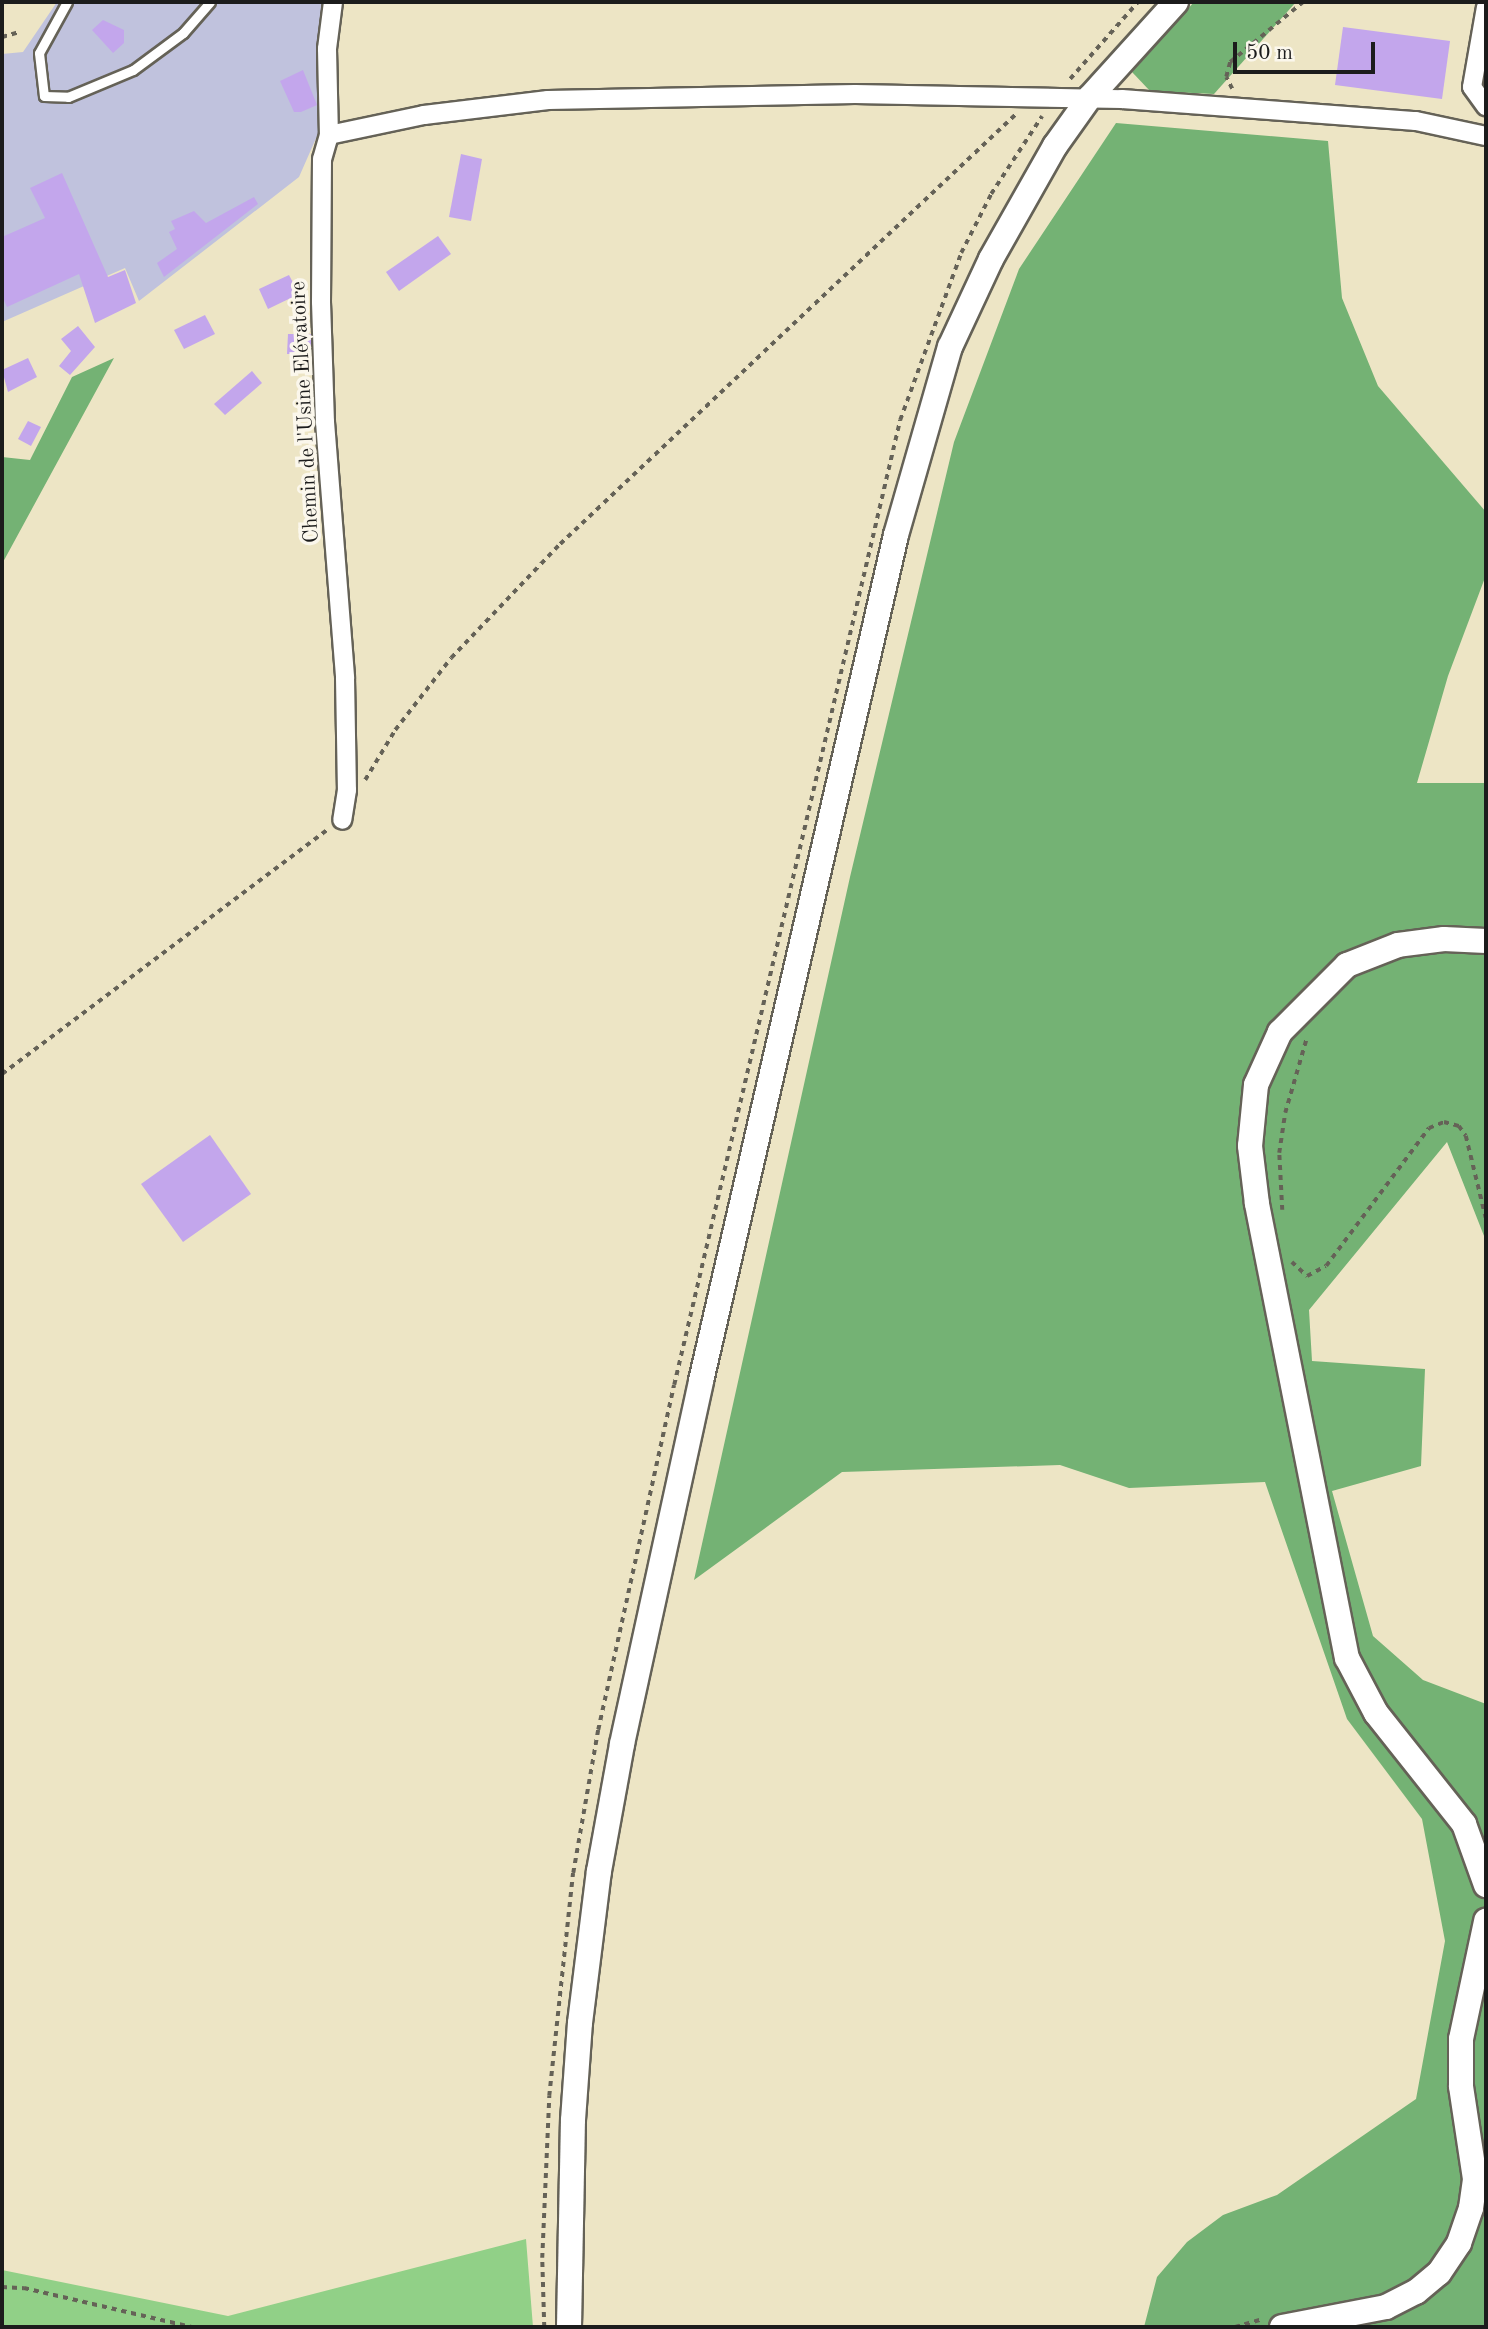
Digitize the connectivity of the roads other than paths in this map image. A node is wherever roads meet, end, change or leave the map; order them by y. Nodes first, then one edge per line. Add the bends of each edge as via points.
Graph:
1 (67, 2) edge
2 (210, 2) edge
3 (332, 2) edge
4 (1175, 2) edge
5 (1486, 7) edge
6 (1090, 97) junction
7 (1486, 106) edge
8 (329, 135) junction
9 (1486, 136) edge
10 (342, 820) road end
11 (1486, 941) edge
12 (1486, 1885) edge
13 (1486, 1921) edge
14 (569, 2327) edge
15 (1282, 2327) edge

1 - 2 lane via 39,53 44,96 68,97 133,70 183,33
3 - 8 street, Chemin de l'Usine Elévatoire via 327,49
4 - 6 main road
5 - 7 street via 1472,87
6 - 8 street via 548,100 424,114
6 - 9 street via 1416,121
6 - 14 main road via 1014,215 950,347 896,535 622,1744 599,1871 580,2023
8 - 10 street, Chemin de l'Usine Elévatoire via 322,159 321,302 345,690 347,790
11 - 12 main road via 1444,939 1398,945 1337,973 1293,1014 1270,1050 1256,1085 1250,1146 1257,1204 1347,1658 1376,1713 1464,1824
13 - 15 main road via 1461,2039 1461,2086 1475,2179 1459,2243 1439,2273 1387,2307

